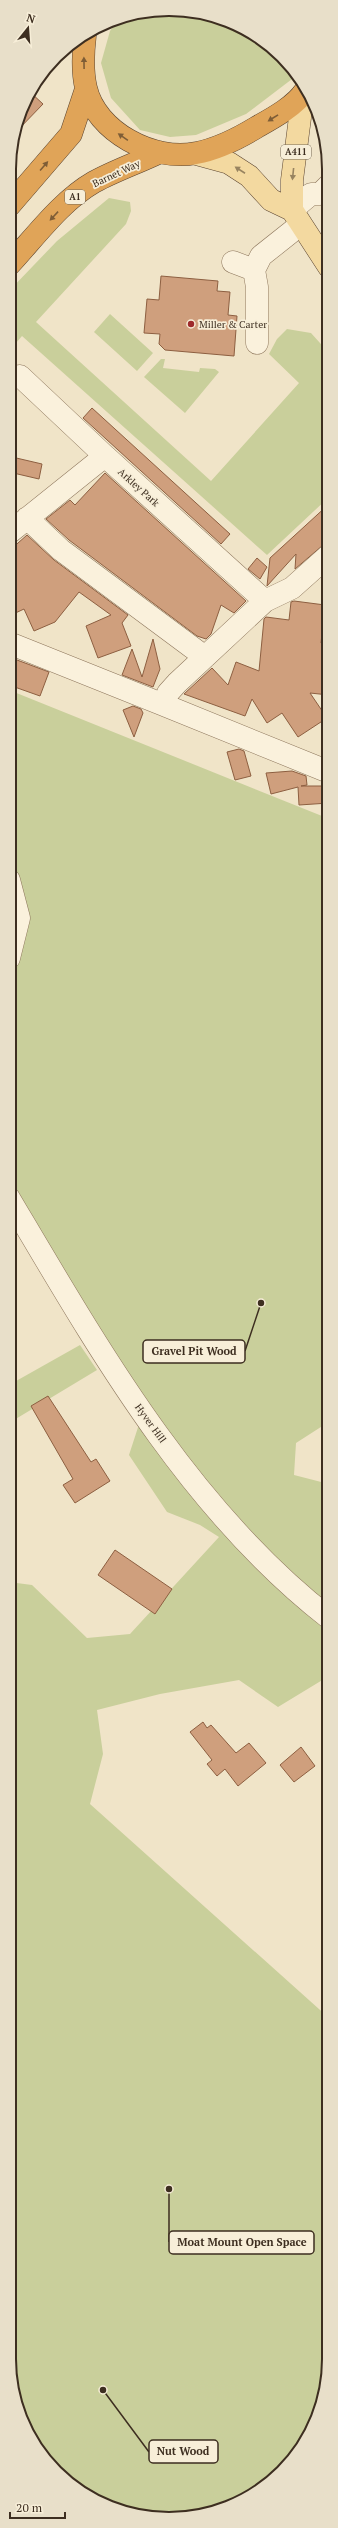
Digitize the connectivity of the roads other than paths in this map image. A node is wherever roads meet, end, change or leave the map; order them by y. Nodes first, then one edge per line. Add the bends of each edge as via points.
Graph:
1 (85, 42) edge
2 (86, 89) junction
3 (302, 93) edge
4 (303, 96) edge
5 (158, 153) junction
6 (196, 154) junction
7 (320, 190) edge
8 (16, 198) edge
9 (296, 218) junction
10 (16, 257) edge
11 (322, 257) edge
12 (233, 262) dead end
13 (254, 270) junction
14 (257, 343) dead end
15 (20, 376) dead end
16 (105, 456) junction
17 (27, 518) junction
18 (16, 527) edge
19 (322, 561) edge
20 (264, 601) junction
21 (16, 646) edge
22 (205, 657) junction
23 (164, 705) junction
24 (322, 769) edge
25 (16, 907) edge
26 (16, 930) edge
27 (16, 1210) edge
28 (322, 1612) edge

2 -> 1 highway via 83,63
5 -> 2 highway via 133,144 114,131 93,104
8 -> 2 highway via 71,134
3 -> 6 highway via 277,115 242,136
4 -> 9 main road, A411 via 292,180
5 - 6 highway
5 -> 10 highway, Barnet Way / A1 via 94,182 81,191
9 -> 6 main road via 271,200 250,176 229,162
7 - 9 street
9 - 11 main road
9 - 13 street via 261,256
12 - 13 street
13 - 14 street via 258,287
15 - 16 street, Arkley Park
16 - 17 street
16 - 20 street, Arkley Park
17 - 18 street
17 - 22 street via 61,550
19 - 20 street via 292,588
20 - 22 street
21 - 23 street
22 - 23 street via 168,693
23 - 24 street
25 - 26 street via 19,918
27 - 28 street, Hyver Hill via 74,1307 152,1426 202,1491 258,1556

